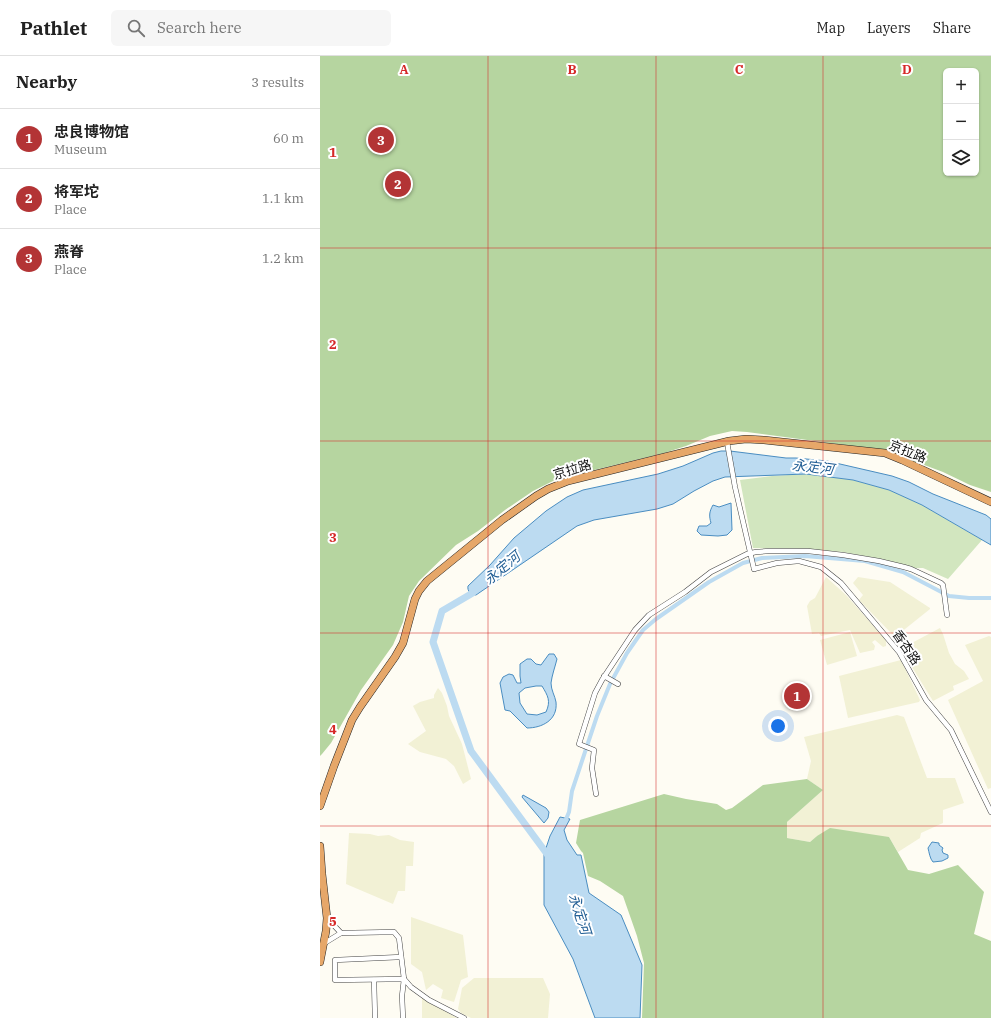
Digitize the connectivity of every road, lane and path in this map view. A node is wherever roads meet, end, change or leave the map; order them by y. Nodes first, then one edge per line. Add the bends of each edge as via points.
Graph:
1 (728, 445) junction
2 (991, 502) edge
3 (750, 553) junction
4 (948, 615) dead end
5 (604, 676) junction
6 (618, 684) dead end
7 (596, 794) dead end
8 (320, 806) edge
9 (991, 812) edge
10 (320, 846) edge
11 (327, 918) junction
12 (341, 933) junction
13 (323, 944) junction
14 (401, 957) junction
15 (320, 962) edge
16 (374, 980) junction
17 (404, 980) junction
18 (454, 1012) junction
19 (375, 1018) edge
20 (403, 1018) edge
21 (451, 1018) edge
22 (464, 1018) edge

1 - 2 highway, 京拉路 via 746,439 884,453
1 - 3 street, 香杏路
1 - 8 highway, 京拉路 via 568,481 548,489 502,520 427,581 415,599 403,643 352,720
3 - 4 street via 808,551 880,561 911,569 943,585
3 - 5 street via 711,572 649,615 635,630
3 - 9 street, 香杏路 via 754,569 799,561 821,567 841,583 899,652 926,700 952,730
5 - 6 street
5 - 7 street via 595,693 579,744 594,750 592,768
10 - 11 highway
11 - 12 street
11 - 13 highway
12 - 13 street
12 - 14 street via 394,932 399,938
13 - 15 highway
14 - 16 street via 335,960 335,980
14 - 17 street
16 - 17 street
16 - 19 street
17 - 18 street via 429,1000
17 - 20 street
18 - 21 street
18 - 22 street

